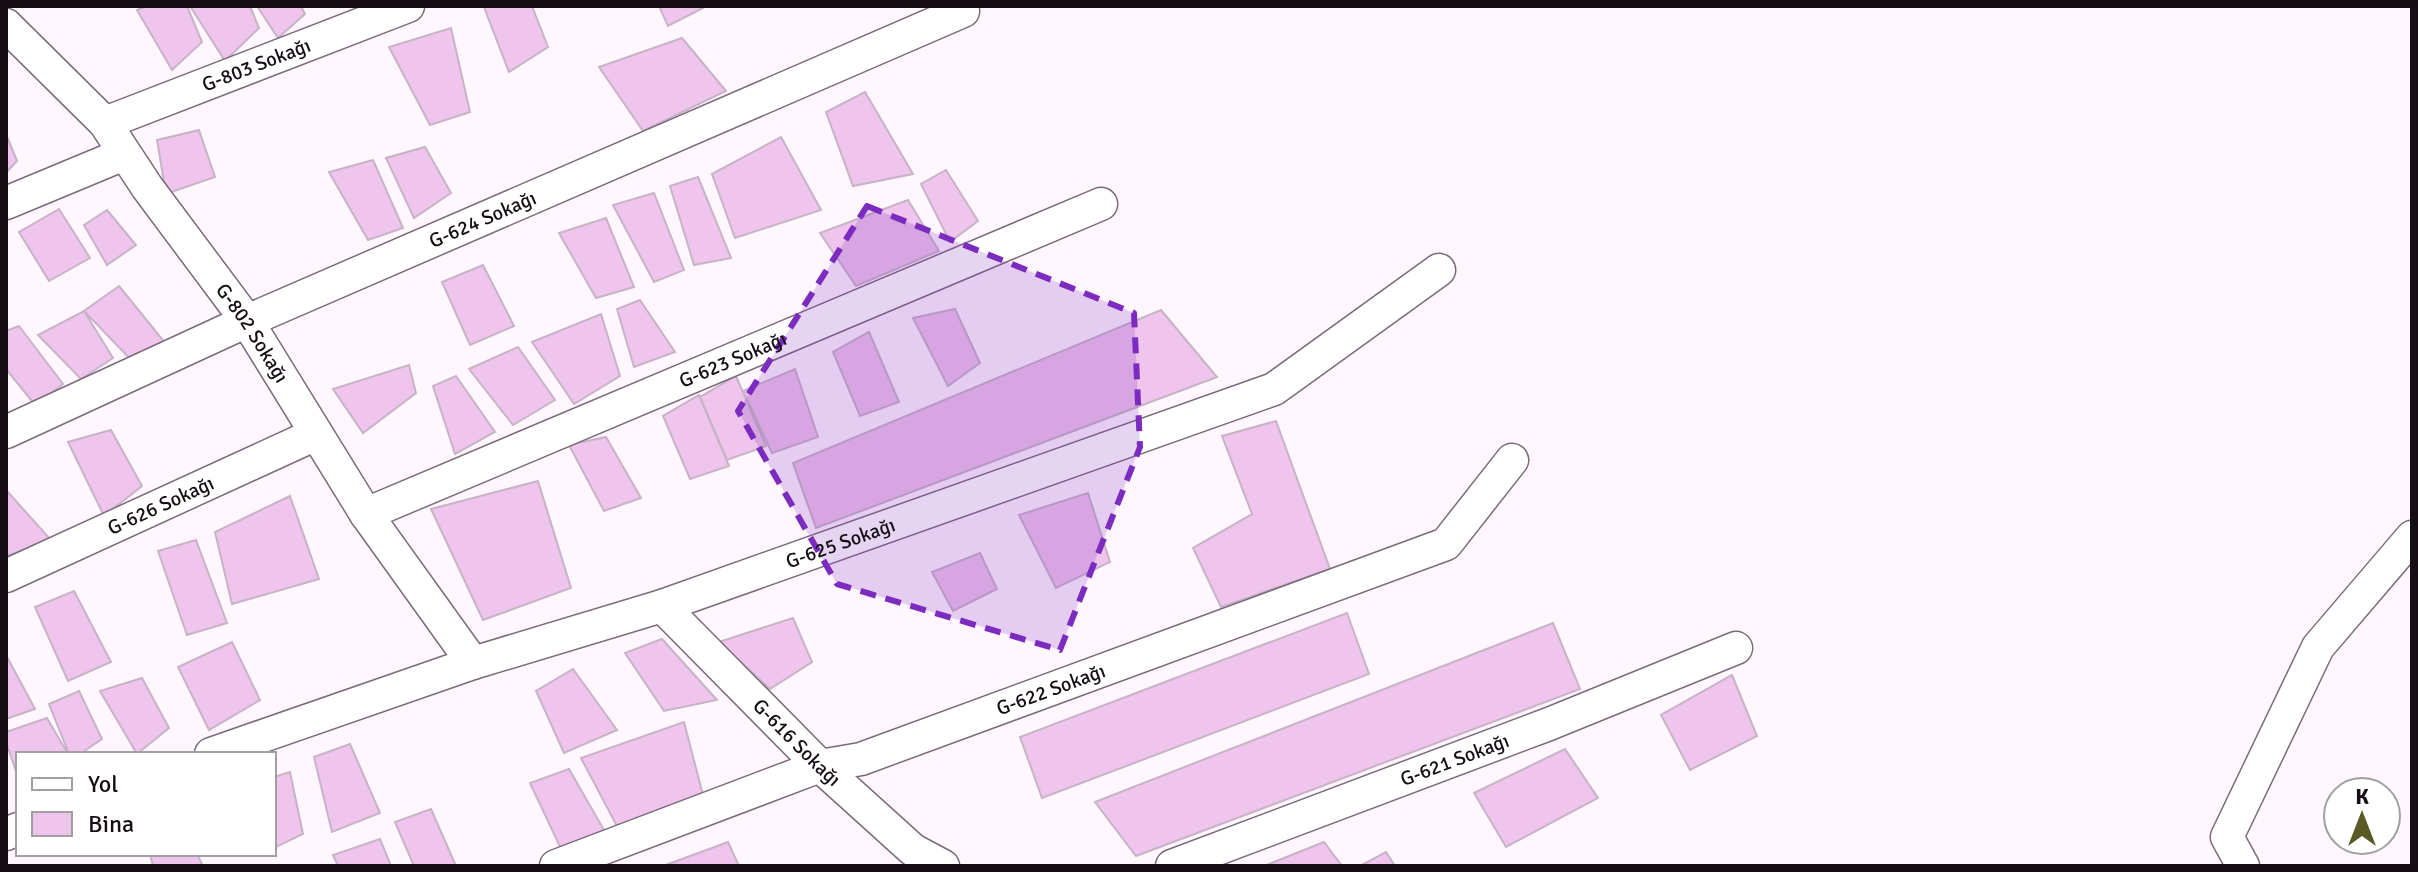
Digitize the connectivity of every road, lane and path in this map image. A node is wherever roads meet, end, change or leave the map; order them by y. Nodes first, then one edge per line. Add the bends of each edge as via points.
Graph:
1 (408, 6) edge
2 (963, 11) dead end
3 (6, 25) edge
4 (105, 123) junction
5 (124, 154) junction
6 (6, 203) edge
7 (1101, 204) dead end
8 (1439, 270) dead end
9 (247, 321) junction
10 (6, 432) edge
11 (316, 434) junction
12 (1512, 460) dead end
13 (366, 514) junction
14 (2412, 537) edge
15 (6, 576) edge
16 (662, 606) junction
17 (1736, 648) dead end
18 (473, 663) junction
19 (217, 752) edge
20 (820, 766) junction
21 (556, 866) edge
22 (943, 866) edge
23 (1172, 866) edge
24 (2243, 866) edge

1 - 4 street, G-803 Sokağı
2 - 9 street, G-624 Sokağı
3 - 4 street, G-802 Sokağı
4 - 5 street, G-802 Sokağı
5 - 6 street
5 - 9 street, G-802 Sokağı
7 - 13 street, G-623 Sokağı
8 - 16 street, G-625 Sokağı via 1274,389
9 - 10 street, G-624 Sokağı
9 - 11 street, G-802 Sokağı
11 - 13 street, G-802 Sokağı
11 - 15 street, G-626 Sokağı
12 - 20 street, G-622 Sokağı via 1446,544 861,759
13 - 18 street, G-802 Sokağı
14 - 24 street via 2318,647 2227,837
16 - 18 street, G-625 Sokağı
16 - 20 street, G-616 Sokağı
17 - 23 street, G-621 Sokağı via 1535,730
18 - 19 street, G-625 Sokağı
20 - 21 street, G-622 Sokağı
20 - 22 street, G-616 Sokağı via 913,850

